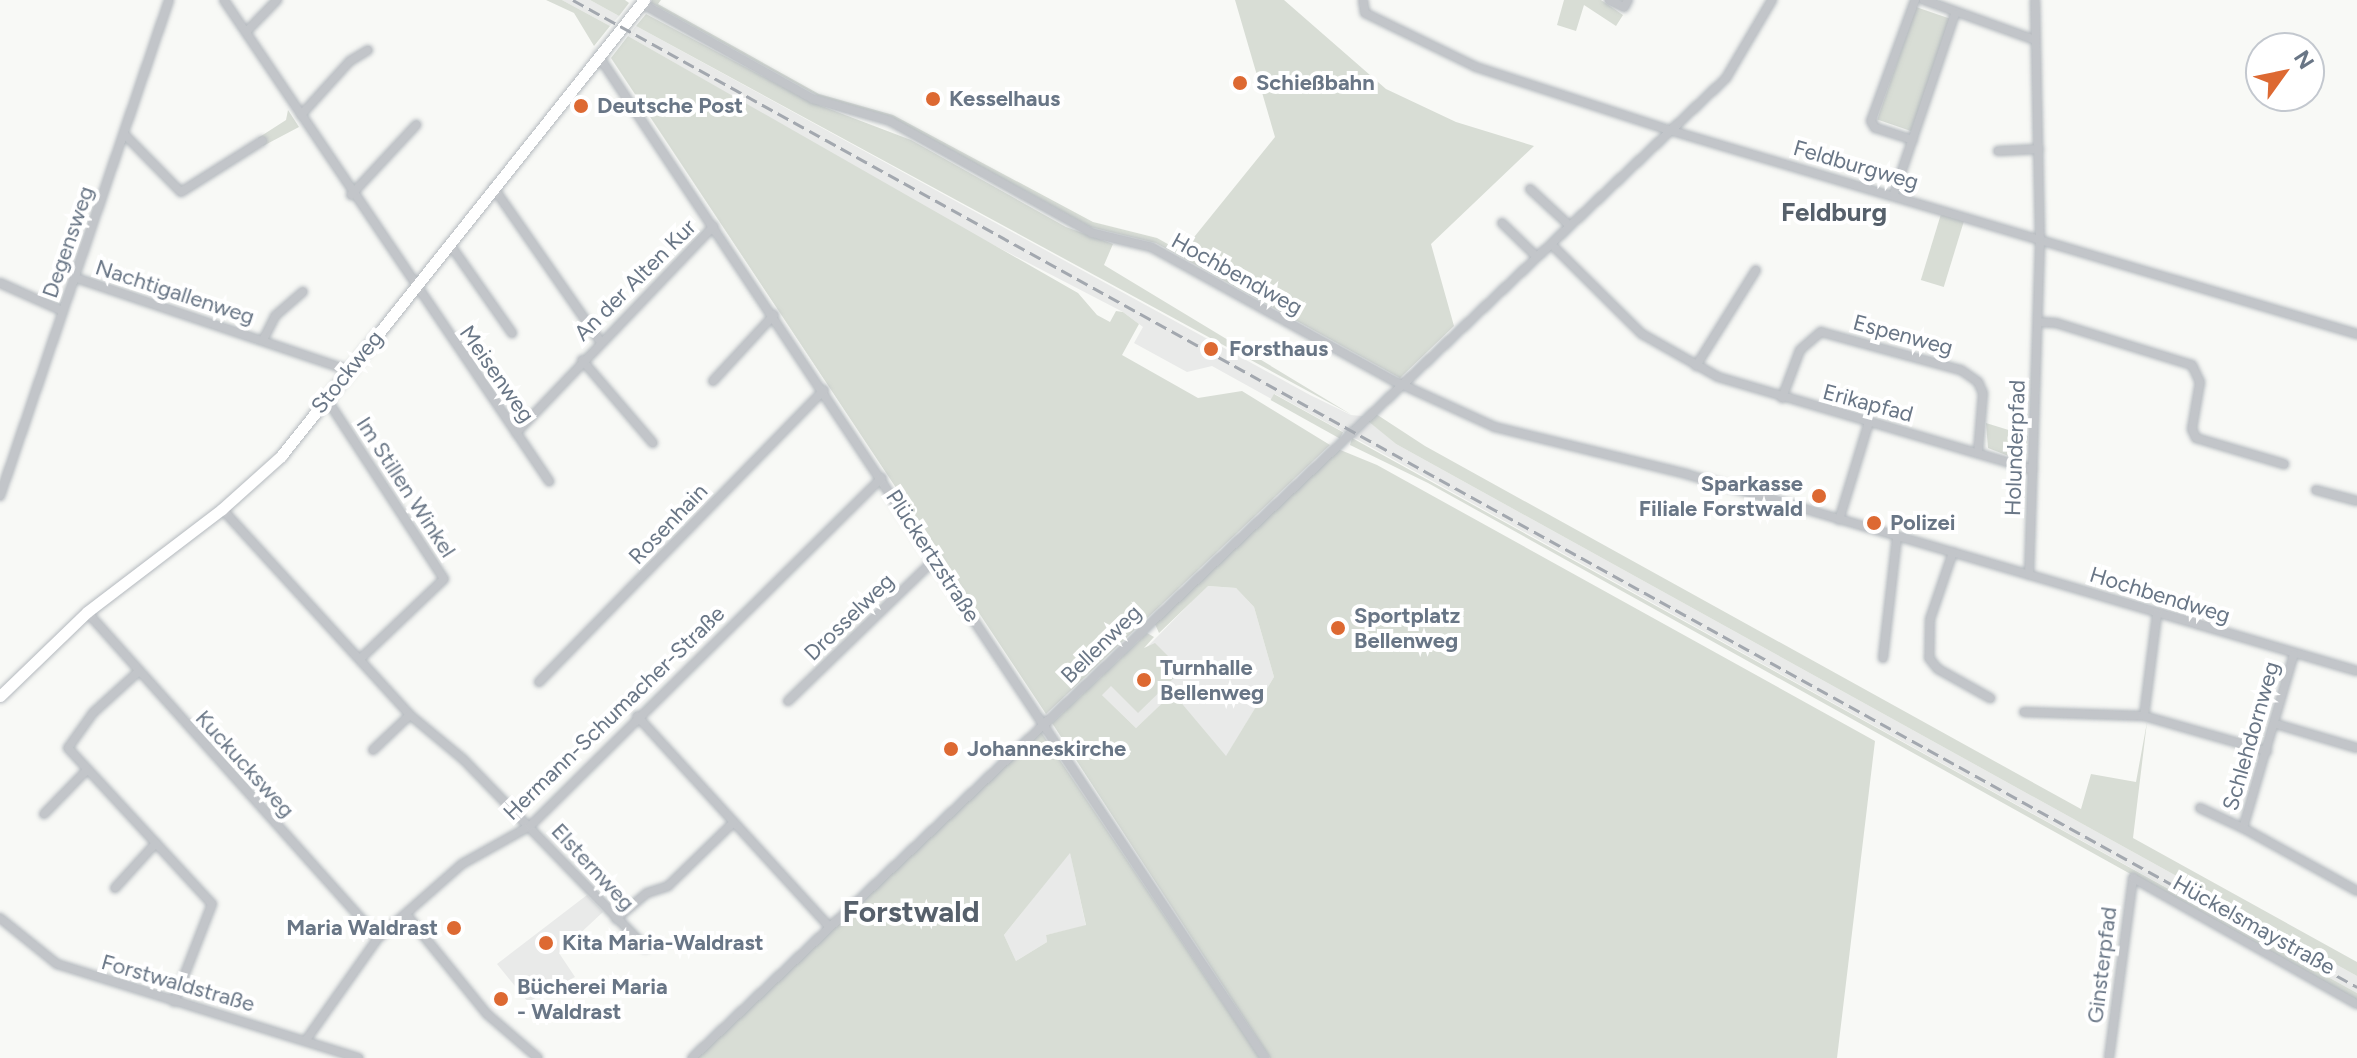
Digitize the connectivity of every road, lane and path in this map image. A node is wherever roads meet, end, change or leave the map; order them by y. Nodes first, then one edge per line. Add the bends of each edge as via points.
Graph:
1 (169, 0) edge
2 (224, 0) edge
3 (277, 0) edge
4 (1363, 0) edge
5 (1609, 0) edge
6 (1628, 0) edge
7 (1772, 0) edge
8 (1915, 0) edge
9 (1924, 0) edge
10 (2035, 0) edge
11 (640, 1) edge
12 (1955, 14) junction
13 (246, 32) junction
14 (2035, 40) junction
15 (368, 50) dead end
16 (598, 55) junction
17 (301, 115) junction
18 (416, 125) dead end
19 (1669, 130) junction
20 (124, 134) junction
21 (1913, 140) junction
22 (262, 141) dead end
23 (2039, 149) junction
24 (1998, 151) dead end
25 (493, 187) junction
26 (1530, 189) dead end
27 (1894, 194) junction
28 (351, 195) junction
29 (1502, 223) dead end
30 (714, 226) junction
31 (1570, 226) junction
32 (2040, 239) junction
33 (449, 243) junction
34 (1551, 244) junction
35 (1537, 257) junction
36 (1756, 270) dead end
37 (76, 278) junction
38 (0, 283) edge
39 (414, 288) junction
40 (303, 292) dead end
41 (63, 311) junction
42 (774, 315) junction
43 (2038, 317) junction
44 (512, 333) dead end
45 (2357, 334) edge
46 (263, 340) junction
47 (600, 341) junction
48 (582, 360) junction
49 (1696, 366) junction
50 (348, 370) junction
51 (713, 381) dead end
52 (1401, 385) junction
53 (824, 390) junction
54 (326, 398) junction
55 (1782, 398) junction
56 (1869, 422) junction
57 (516, 433) junction
58 (653, 443) dead end
59 (1978, 453) junction
60 (2284, 464) dead end
61 (2033, 470) junction
62 (882, 478) junction
63 (549, 481) dead end
64 (2316, 490) dead end
65 (0, 496) edge
66 (2357, 501) edge
67 (222, 509) junction
68 (1839, 520) junction
69 (1897, 537) junction
70 (1953, 552) junction
71 (935, 559) junction
72 (2029, 575) junction
73 (87, 612) junction
74 (2157, 614) junction
75 (2294, 654) junction
76 (1883, 658) dead end
77 (360, 659) junction
78 (2357, 671) edge
79 (138, 672) junction
80 (539, 682) dead end
81 (2, 691) edge
82 (1990, 698) dead end
83 (788, 701) dead end
84 (2024, 712) dead end
85 (410, 715) junction
86 (637, 716) junction
87 (2144, 716) junction
88 (1044, 723) junction
89 (2276, 724) junction
90 (2357, 748) edge
91 (373, 750) dead end
92 (2267, 751) junction
93 (86, 771) junction
94 (2200, 808) dead end
95 (44, 814) dead end
96 (734, 822) junction
97 (530, 826) junction
98 (2243, 828) junction
99 (156, 843) junction
100 (2133, 878) joint
101 (115, 888) dead end
102 (2357, 891) edge
103 (406, 914) junction
104 (0, 918) edge
105 (616, 919) junction
106 (829, 926) junction
107 (378, 938) junction
108 (645, 947) dead end
109 (174, 1002) junction
110 (2357, 1004) edge
111 (306, 1040) junction
112 (359, 1058) edge
113 (538, 1058) edge
114 (692, 1058) edge
115 (1265, 1058) edge
116 (2109, 1058) edge

1 - 20 street, Degensweg
2 - 13 street, Meisenweg
3 - 13 street
4 - 19 street, Feldburgweg via 1365,13 1476,67
5 - 6 street via 1624,7
7 - 19 street, Bellenweg via 1726,78
8 - 21 street via 1871,121 1875,128
9 - 12 street
10 - 14 street, Holunderpfad
11 - 16 street, Stockweg
11 - 52 street, Hochbendweg via 813,99 890,121 1092,233 1151,247
12 - 14 street
12 - 21 street
13 - 17 street, Meisenweg
14 - 23 street, Holunderpfad
15 - 17 street via 350,61
16 - 25 street, Stockweg
16 - 30 street, Plückertzstraße
17 - 28 street, Meisenweg
18 - 28 street
19 - 27 street, Feldburgweg
19 - 31 street, Bellenweg
20 - 22 street via 181,192
20 - 37 street, Degensweg
21 - 27 street
23 - 24 street
23 - 32 street, Holunderpfad
25 - 33 street, Stockweg
25 - 47 street
26 - 31 street
27 - 32 street, Feldburgweg
28 - 39 street, Meisenweg
29 - 35 street
30 - 42 street, Plückertzstraße
30 - 47 street, An der Alten Kur
31 - 34 street, Bellenweg
32 - 43 street, Holunderpfad
32 - 45 street, Feldburgweg
33 - 39 street, Stockweg
33 - 44 street
34 - 35 street, Bellenweg
34 - 49 street, Erikapfad via 1642,334
35 - 52 street, Bellenweg
36 - 49 street
37 - 41 street, Degensweg
37 - 46 street, Nachtigallenweg
38 - 41 street
39 - 50 street, Stockweg
39 - 57 street, Meisenweg
40 - 46 street, Nachtigallenweg via 275,316
41 - 65 street, Degensweg
42 - 51 street
42 - 53 street, Plückertzstraße
43 - 60 street via 2192,365 2200,382 2192,429 2196,438
43 - 61 street, Holunderpfad
46 - 50 street, Nachtigallenweg
47 - 48 street, An der Alten Kur
48 - 57 street, An der Alten Kur
48 - 58 street, An der Alten Kur
49 - 55 street, Erikapfad
50 - 54 street, Stockweg
52 - 68 street, Hochbendweg via 1537,441 1686,474
52 - 88 street, Bellenweg
53 - 62 street, Plückertzstraße
53 - 80 street, Rosenhain
54 - 67 street, Stockweg via 281,456
54 - 77 street, Im Stillen Winkel via 444,579
55 - 56 street, Erikapfad
55 - 59 street, Espenweg via 1800,350 1821,332 1961,370 1983,393
56 - 59 street, Erikapfad
56 - 68 street
57 - 63 street, Meisenweg
59 - 61 street, Erikapfad
61 - 72 street, Holunderpfad
62 - 71 street, Plückertzstraße
62 - 86 street, Hermann-Schumacher-Straße
64 - 66 street
67 - 73 street, Stockweg
67 - 77 street, Elsternweg
68 - 69 street, Hochbendweg
69 - 70 street, Hochbendweg
69 - 76 street
70 - 72 street, Hochbendweg
70 - 82 street via 1930,619 1929,658 1938,669
71 - 83 street, Drosselweg
71 - 88 street, Plückertzstraße
72 - 74 street, Hochbendweg
73 - 79 street, Kuckucksweg
73 - 81 street, Stockweg
74 - 75 street, Hochbendweg
74 - 87 street
75 - 78 street, Hochbendweg
75 - 89 street, Schlehdornweg
77 - 85 street, Elsternweg
79 - 93 street via 72,738 68,748
79 - 107 street, Kuckucksweg
84 - 87 street
85 - 91 street
85 - 97 street, Elsternweg
86 - 96 street
86 - 97 street, Hermann-Schumacher-Straße
87 - 92 street
88 - 106 street, Bellenweg
88 - 115 street, Plückertzstraße
89 - 90 street
89 - 92 street, Schlehdornweg
92 - 98 street, Schlehdornweg
93 - 95 street
93 - 99 street
94 - 98 street, Schlehdornweg
96 - 105 street via 668,886 647,893
96 - 106 street
97 - 103 street, Hermann-Schumacher-Straße via 462,864
97 - 105 street, Elsternweg
98 - 102 street, Schlehdornweg
99 - 101 street
99 - 109 street via 212,904
100 - 110 street, Hückelsmaystraße
100 - 116 street, Ginsterpfad
103 - 107 street, Hermann-Schumacher-Straße
103 - 113 street via 487,1014
104 - 109 street, Forstwaldstraße via 57,964
105 - 108 street, Elsternweg
106 - 114 street, Bellenweg
107 - 111 street, Hermann-Schumacher-Straße
109 - 111 street, Forstwaldstraße
111 - 112 street, Forstwaldstraße

